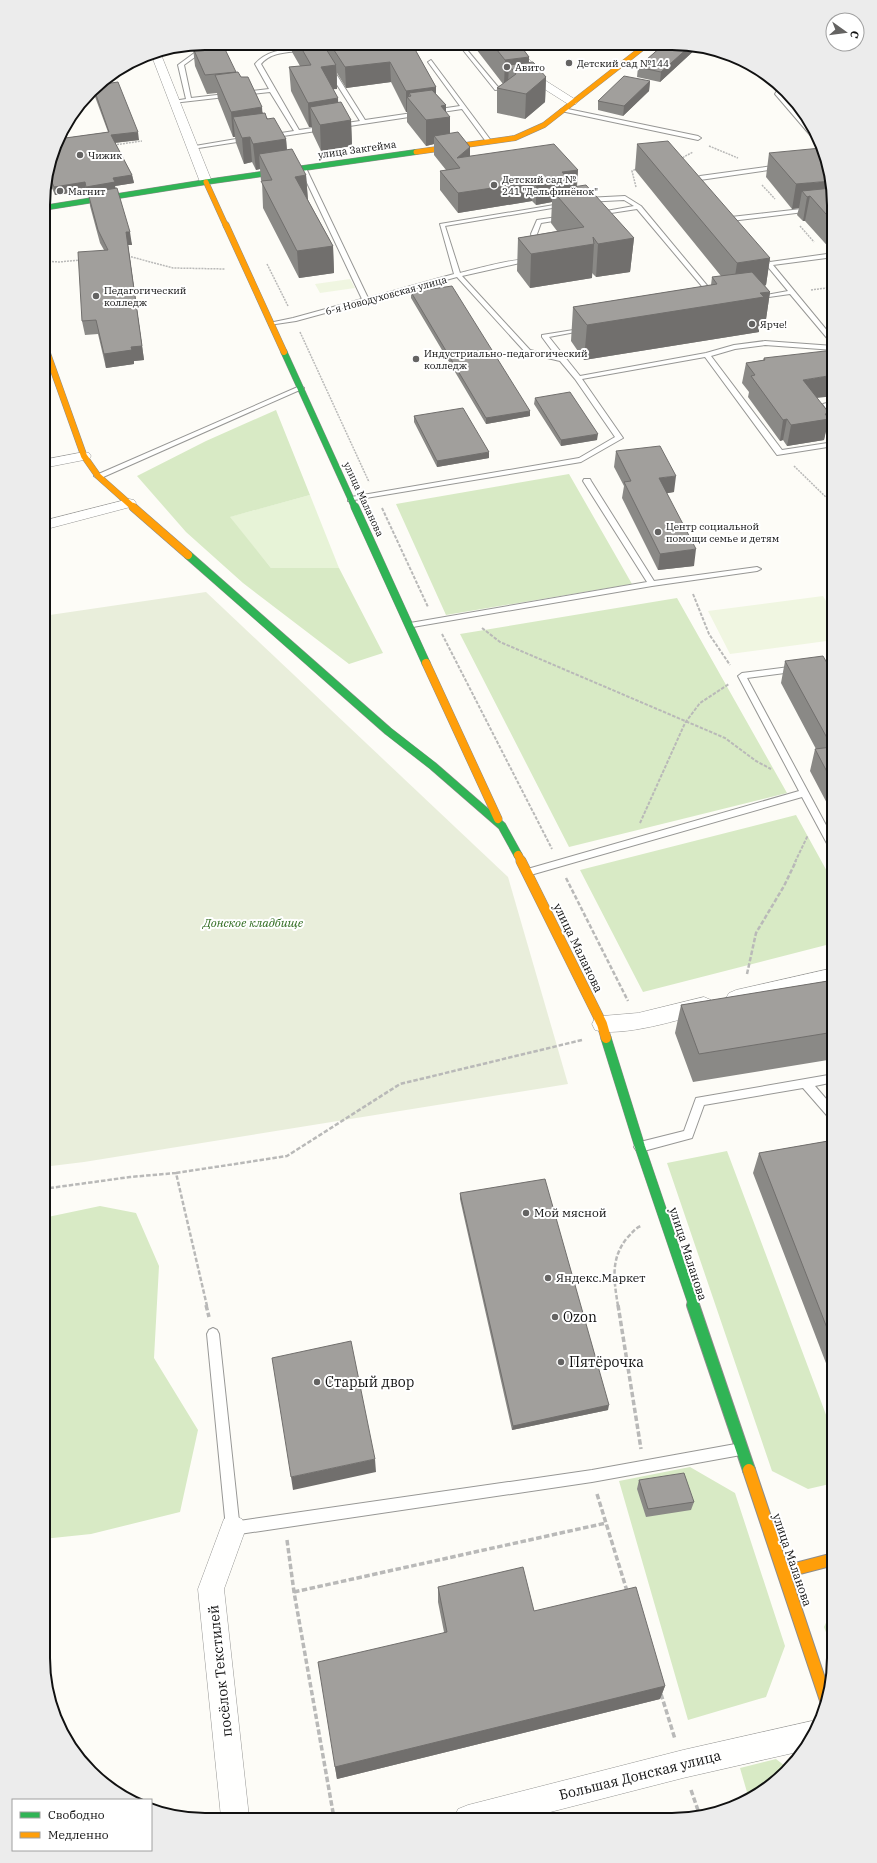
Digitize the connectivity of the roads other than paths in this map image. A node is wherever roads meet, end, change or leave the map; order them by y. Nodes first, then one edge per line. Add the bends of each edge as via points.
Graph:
1 (201, 50) edge
2 (293, 50) edge
3 (465, 50) edge
4 (516, 50) edge
5 (640, 50) edge
6 (158, 57) edge
7 (325, 61) edge
8 (431, 62) dead end
9 (520, 86) edge
10 (272, 90) junction
11 (778, 93) edge
12 (189, 100) junction
13 (175, 102) junction
14 (572, 102) junction
15 (463, 107) junction
16 (563, 110) junction
17 (363, 122) junction
18 (804, 125) edge
19 (297, 131) junction
20 (266, 136) edge
21 (258, 138) edge
22 (698, 138) road end
23 (488, 142) junction
24 (192, 147) junction
25 (789, 166) edge
26 (304, 168) junction
27 (695, 172) edge
28 (700, 178) junction
29 (206, 182) junction
30 (704, 184) edge
31 (577, 202) edge
32 (569, 203) edge
33 (638, 206) junction
34 (50, 207) edge
35 (819, 209) edge
36 (727, 213) edge
37 (593, 214) edge
38 (570, 217) edge
39 (731, 219) junction
40 (736, 224) edge
41 (754, 247) edge
42 (539, 253) edge
43 (827, 256) edge
44 (535, 259) edge
45 (768, 264) junction
46 (458, 275) junction
47 (792, 292) junction
48 (748, 299) edge
49 (366, 300) junction
50 (719, 304) edge
51 (271, 324) junction
52 (590, 328) edge
53 (827, 334) edge
54 (827, 347) edge
55 (707, 356) junction
56 (563, 359) junction
57 (50, 361) edge
58 (578, 378) junction
59 (300, 388) junction
60 (827, 445) edge
61 (84, 456) junction
62 (50, 463) edge
63 (98, 476) junction
64 (587, 481) dead end
65 (351, 499) junction
66 (129, 504) junction
67 (50, 524) edge
68 (757, 569) dead end
69 (652, 584) junction
70 (410, 626) junction
71 (827, 665) edge
72 (804, 793) junction
73 (502, 826) junction
74 (827, 835) edge
75 (527, 872) junction
76 (827, 976) edge
77 (603, 1029) junction
78 (827, 1080) edge
79 (806, 1084) junction
80 (827, 1108) edge
81 (640, 1148) junction
82 (213, 1334) road end
83 (741, 1449) junction
84 (233, 1528) junction
85 (827, 1561) edge
86 (784, 1572) junction
87 (823, 1692) edge
88 (805, 1737) edge
89 (234, 1813) edge
90 (491, 1813) edge

1 - 12 lane via 181,65
2 - 10 lane via 276,52 261,59 258,64
3 - 9 lane via 497,89
4 - 14 street via 539,83
5 - 14 street, улица Закгейма
6 - 13 street
7 - 17 lane
8 - 15 lane
10 - 12 lane
10 - 19 lane
11 - 18 lane
12 - 13 lane
13 - 24 street
14 - 16 street, улица Закгейма
15 - 17 lane
15 - 23 lane
16 - 22 lane
16 - 23 street, улица Закгейма via 544,125 515,138
17 - 19 lane
19 - 20 lane
21 - 24 lane
23 - 26 street, улица Закгейма
24 - 29 street
25 - 28 lane
26 - 29 street, улица Закгейма
26 - 49 lane
27 - 28 lane
28 - 30 lane
29 - 34 street, улица Закгейма
29 - 51 street, улица Маланова
31 - 33 lane via 625,198
32 - 46 lane via 442,225
33 - 37 lane
33 - 50 lane
35 - 39 lane
36 - 39 lane
38 - 42 lane via 539,221 533,230 532,238
39 - 40 lane
41 - 45 lane
43 - 45 lane
44 - 46 lane
45 - 47 lane
46 - 49 lane, 6-я Новодуховская улица
46 - 56 lane, 6-я Новодуховская улица via 528,352
47 - 48 lane
47 - 53 lane
49 - 51 lane, 6-я Новодуховская улица
51 - 59 street, улица Маланова
52 - 56 lane via 544,336
54 - 55 lane via 765,343 734,347
55 - 58 lane
55 - 60 lane via 780,453
56 - 58 lane
57 - 61 street, улица Маланова
58 - 65 lane via 618,438 587,457
59 - 63 lane
59 - 65 street, улица Маланова
61 - 62 street
61 - 63 street, улица Маланова
63 - 66 street, улица Маланова
64 - 69 lane
65 - 70 street, улица Маланова
66 - 67 street
66 - 73 street, улица Маланова via 388,731
68 - 69 lane
69 - 70 lane
70 - 73 street, улица Маланова
71 - 72 lane via 742,676
72 - 74 lane
72 - 75 lane
73 - 75 street, улица Маланова
75 - 77 street, улица Маланова
76 - 77 street
77 - 81 street, улица Маланова
78 - 79 lane
79 - 80 lane
79 - 81 lane via 700,1101 688,1136
81 - 83 street, улица Маланова
82 - 84 lane
83 - 84 lane via 592,1476
83 - 86 street, улица Маланова
84 - 89 street, посёлок Текстилей via 211,1589
85 - 86 street
86 - 87 street, улица Маланова
88 - 90 street, Большая Донская улица via 683,1764

